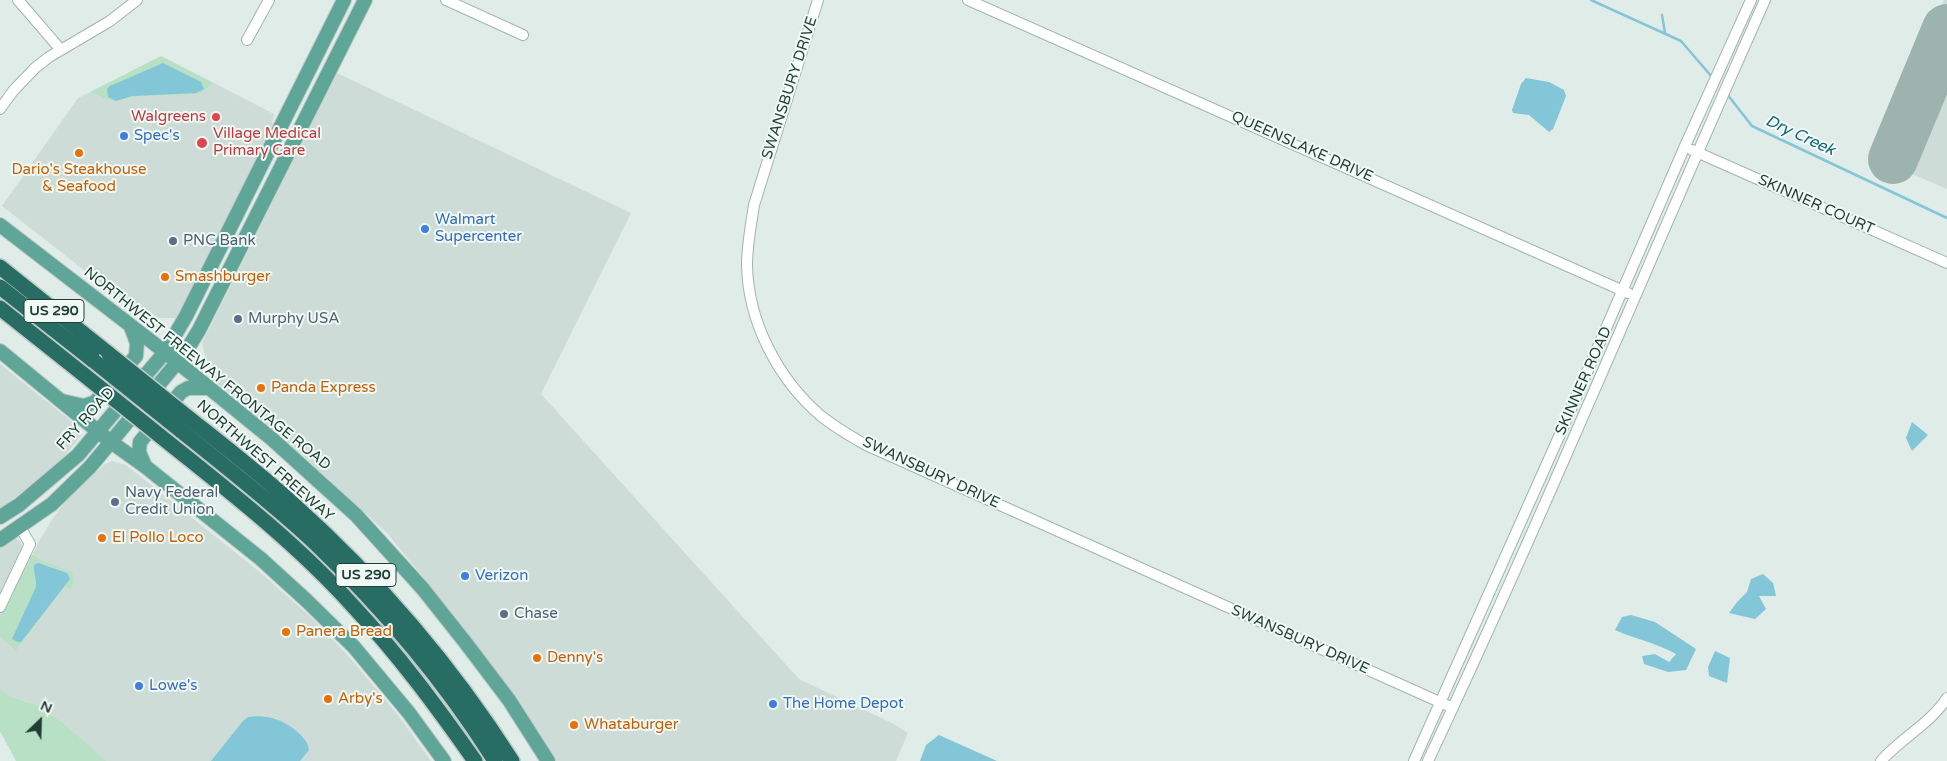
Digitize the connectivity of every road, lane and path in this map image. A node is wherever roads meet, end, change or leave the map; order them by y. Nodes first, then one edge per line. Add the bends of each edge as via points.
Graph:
1 (18, 0) edge
2 (137, 0) edge
3 (269, 0) edge
4 (344, 0) edge
5 (365, 0) edge
6 (446, 0) edge
7 (818, 0) edge
8 (968, 0) edge
9 (1751, 0) edge
10 (1765, 0) edge
11 (523, 35) dead end
12 (247, 40) dead end
13 (61, 50) junction
14 (302, 84) junction
15 (318, 92) junction
16 (0, 109) edge
17 (1685, 146) junction
18 (1697, 152) junction
19 (0, 226) edge
20 (230, 228) junction
21 (246, 236) junction
22 (1947, 263) edge
23 (0, 268) edge
24 (0, 287) edge
25 (1623, 291) junction
26 (1634, 296) junction
27 (0, 308) edge
28 (131, 327) junction
29 (0, 351) edge
30 (164, 352) junction
31 (177, 363) junction
32 (208, 388) junction
33 (59, 400) junction
34 (185, 424) junction
35 (98, 432) junction
36 (110, 442) junction
37 (146, 467) junction
38 (19, 505) junction
39 (0, 517) edge
40 (20, 528) junction
41 (0, 540) edge
42 (1499, 570) junction
43 (1512, 576) junction
44 (0, 607) edge
45 (1947, 698) edge
46 (1441, 702) junction
47 (1453, 708) junction
48 (444, 761) edge
49 (475, 761) edge
50 (495, 761) edge
51 (512, 761) edge
52 (548, 761) edge
53 (1414, 761) edge
54 (1428, 761) edge
55 (1881, 761) edge

1 - 13 street
2 - 13 street via 110,21
3 - 12 street
4 - 14 main road, FRY ROAD
5 - 15 main road
6 - 11 street
7 - 46 street, SWANSBURY DRIVE via 754,205 748,237 750,294 765,341 799,394 828,421 866,445
8 - 25 street, QUEENSLAKE DRIVE
9 - 17 street, SKINNER ROAD
10 - 18 street, SKINNER ROAD
13 - 16 street via 22,80
14 - 15 main road
14 - 20 main road, FRY ROAD
15 - 21 main road
17 - 18 street, SKINNER COURT
17 - 25 street, SKINNER ROAD
18 - 22 street, SKINNER COURT
18 - 26 street, SKINNER ROAD
19 - 28 main road, NORTHWEST FREEWAY FRONTAGE ROAD
20 - 21 main road
20 - 30 main road, FRY ROAD via 186,316
21 - 31 main road via 199,330
23 - 34 highway, NORTHWEST FREEWAY / US 290, bridge via 109,354
24 - 34 highway, bridge via 94,361
25 - 26 street, QUEENSLAKE DRIVE
25 - 42 street, SKINNER ROAD
26 - 43 street, SKINNER ROAD
27 - 49 highway, US 290, bridge via 254,511 310,562 394,653
28 - 30 main road, NORTHWEST FREEWAY FRONTAGE ROAD
28 - 33 main road via 137,343 136,356 95,402 84,406
29 - 33 main road
30 - 31 main road, NORTHWEST FREEWAY FRONTAGE ROAD
30 - 35 main road, FRY ROAD
31 - 32 main road, NORTHWEST FREEWAY FRONTAGE ROAD
31 - 36 main road
32 - 37 main road via 188,388 181,392 140,442 139,452
32 - 52 main road, NORTHWEST FREEWAY FRONTAGE ROAD via 313,475 381,542 423,589 510,700
33 - 35 main road
34 - 50 highway via 346,575 394,626
34 - 51 highway, NORTHWEST FREEWAY / US 290 via 294,504 380,589 441,660
35 - 36 main road
35 - 38 main road, FRY ROAD via 78,455
36 - 37 main road
36 - 40 main road via 52,504
37 - 48 main road via 308,601 360,654 409,712
38 - 39 main road, FRY ROAD
38 - 40 main road
40 - 41 main road
40 - 44 street via 30,544
42 - 43 street
42 - 46 street, SKINNER ROAD
43 - 47 street, SKINNER ROAD
45 - 55 street via 1928,722
46 - 47 street, SWANSBURY DRIVE
46 - 53 street, SKINNER ROAD
47 - 54 street, SKINNER ROAD

